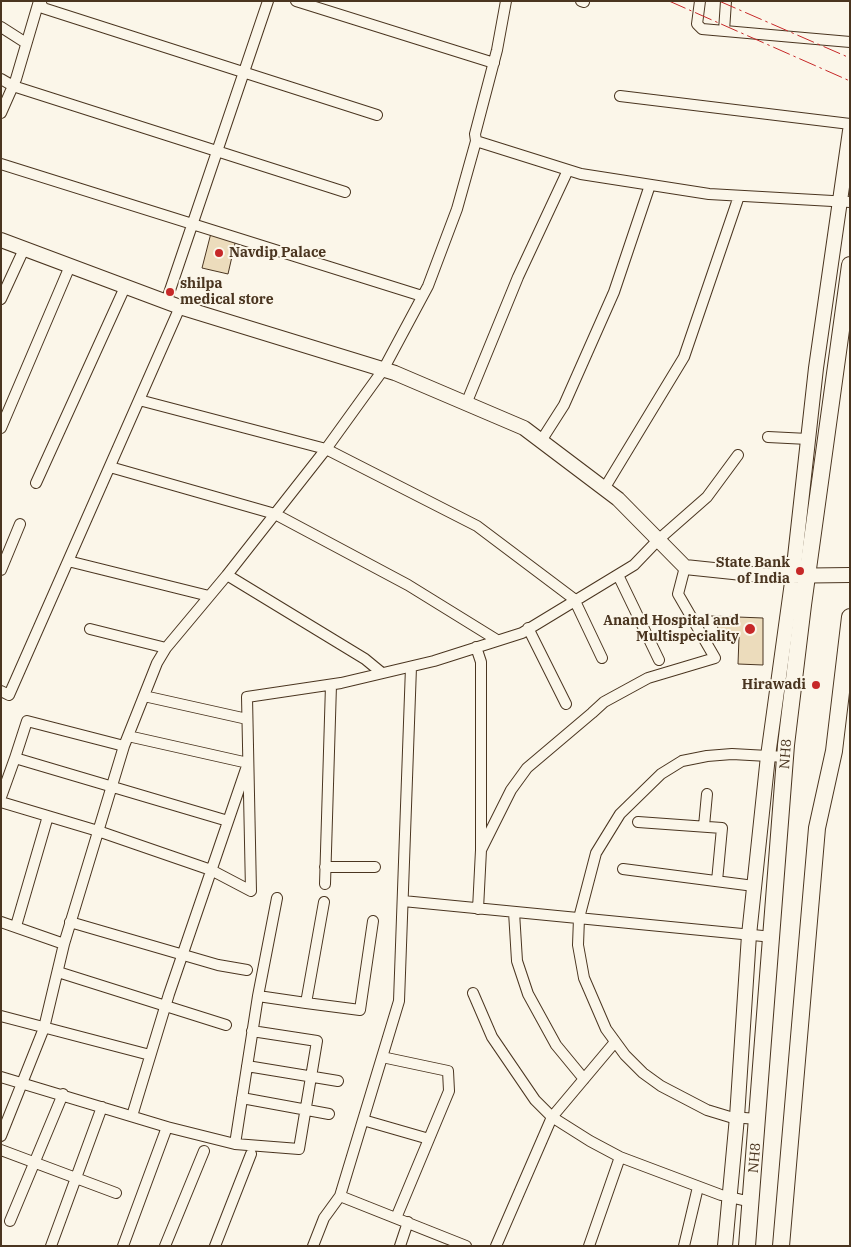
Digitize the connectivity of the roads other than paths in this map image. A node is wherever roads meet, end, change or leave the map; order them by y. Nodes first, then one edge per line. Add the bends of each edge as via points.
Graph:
1 (40, 1) edge
2 (268, 1) edge
3 (296, 1) edge
4 (506, 1) edge
5 (700, 1) edge
6 (726, 1) edge
7 (1, 27) edge
8 (724, 31) junction
9 (850, 42) edge
10 (26, 43) junction
11 (494, 64) junction
12 (244, 72) junction
13 (1, 79) edge
14 (13, 86) junction
15 (620, 96) dead end
16 (1, 113) edge
17 (377, 115) dead end
18 (850, 124) edge
19 (850, 131) edge
20 (476, 141) junction
21 (217, 151) junction
22 (1, 164) edge
23 (568, 170) junction
24 (650, 185) junction
25 (345, 192) dead end
26 (739, 196) junction
27 (845, 201) edge
28 (192, 224) junction
29 (1, 240) edge
30 (24, 248) junction
31 (850, 265) edge
32 (70, 266) junction
33 (124, 287) junction
34 (422, 296) junction
35 (1, 299) edge
36 (166, 302) junction
37 (180, 307) junction
38 (384, 370) junction
39 (139, 400) junction
40 (466, 404) junction
41 (1, 428) edge
42 (768, 437) dead end
43 (808, 439) junction
44 (540, 441) junction
45 (326, 449) junction
46 (738, 455) dead end
47 (110, 468) junction
48 (36, 483) dead end
49 (604, 489) junction
50 (275, 514) junction
51 (20, 524) dead end
52 (658, 540) junction
53 (68, 562) junction
54 (685, 567) junction
55 (1, 570) edge
56 (227, 575) junction
57 (618, 575) junction
58 (800, 575) junction
59 (850, 575) edge
60 (209, 596) junction
61 (574, 599) junction
62 (850, 617) edge
63 (528, 628) junction
64 (90, 629) dead end
65 (498, 640) junction
66 (476, 647) junction
67 (166, 648) junction
68 (602, 658) dead end
69 (659, 660) dead end
70 (412, 667) junction
71 (382, 673) junction
72 (331, 685) junction
73 (1, 691) edge
74 (144, 696) junction
75 (566, 704) dead end
76 (248, 719) junction
77 (126, 741) junction
78 (768, 756) junction
79 (786, 757) junction
80 (15, 758) junction
81 (248, 764) junction
82 (112, 787) junction
83 (706, 794) dead end
84 (1, 797) edge
85 (1, 802) edge
86 (48, 816) junction
87 (228, 821) junction
88 (638, 822) dead end
89 (704, 826) junction
90 (98, 831) junction
91 (481, 850) junction
92 (325, 867) junction
93 (375, 867) dead end
94 (623, 869) dead end
95 (211, 870) junction
96 (717, 881) junction
97 (325, 884) dead end
98 (754, 886) junction
99 (276, 898) dead end
100 (403, 901) junction
101 (324, 902) dead end
102 (478, 909) junction
103 (514, 912) junction
104 (579, 918) junction
105 (373, 921) dead end
106 (1, 922) edge
107 (70, 922) junction
108 (16, 926) junction
109 (749, 935) junction
110 (773, 937) junction
111 (64, 944) junction
112 (182, 954) junction
113 (247, 970) dead end
114 (58, 972) junction
115 (473, 993) dead end
116 (258, 996) junction
117 (306, 1003) junction
118 (164, 1007) junction
119 (1, 1016) edge
120 (226, 1025) dead end
121 (44, 1028) junction
122 (252, 1031) junction
123 (615, 1042) junction
124 (150, 1055) junction
125 (382, 1057) junction
126 (247, 1066) junction
127 (1, 1077) edge
128 (311, 1077) junction
129 (584, 1079) junction
130 (338, 1081) dead end
131 (20, 1082) junction
132 (63, 1094) junction
133 (242, 1098) junction
134 (102, 1107) junction
135 (306, 1110) junction
136 (329, 1114) dead end
137 (132, 1116) junction
138 (552, 1117) junction
139 (737, 1117) junction
140 (758, 1119) junction
141 (363, 1120) junction
142 (167, 1127) junction
143 (2, 1134) edge
144 (429, 1139) junction
145 (235, 1144) junction
146 (1, 1150) edge
147 (204, 1151) dead end
148 (251, 1154) dead end
149 (620, 1157) junction
150 (35, 1163) junction
151 (76, 1178) junction
152 (698, 1186) junction
153 (116, 1194) dead end
154 (340, 1196) junction
155 (729, 1197) junction
156 (751, 1202) junction
157 (396, 1218) junction
158 (10, 1221) dead end
159 (408, 1222) junction
160 (51, 1246) edge
161 (123, 1246) edge
162 (165, 1246) edge
163 (215, 1246) edge
164 (313, 1246) edge
165 (400, 1246) edge
166 (466, 1246) edge
167 (496, 1246) edge
168 (589, 1246) edge
169 (684, 1246) edge
170 (725, 1246) edge
171 (747, 1246) edge
172 (781, 1246) edge

1 - 10 street
1 - 12 street via 43,8
2 - 12 street
3 - 11 street
4 - 11 street
5 - 8 street via 697,24 702,28
6 - 8 street
7 - 10 street
8 - 9 street
10 - 14 street
11 - 20 street via 475,134
12 - 17 street
12 - 21 street
13 - 14 street
14 - 16 street
14 - 21 street
15 - 18 street
19 - 27 street
20 - 23 street
20 - 34 street via 454,218
21 - 25 street
21 - 28 street
22 - 28 street
23 - 24 street
23 - 40 street via 518,277
24 - 26 street
24 - 44 street via 614,292 564,405
26 - 27 street
26 - 49 street via 684,357
27 - 43 street
28 - 34 street
28 - 36 street
29 - 30 street
30 - 32 street
30 - 35 street
31 - 58 main road, NH8
32 - 33 street
32 - 41 street
33 - 36 street
33 - 48 street
34 - 38 street
36 - 37 street
37 - 38 street
37 - 39 street
38 - 40 street
38 - 45 street
39 - 45 street
39 - 47 street
40 - 44 street via 524,428
42 - 43 street
43 - 58 street
44 - 49 street
45 - 50 street
45 - 61 street via 477,526
46 - 52 street via 707,497
47 - 50 street
47 - 53 street
49 - 52 street
50 - 56 street
50 - 65 street via 408,585
51 - 55 street
52 - 54 street
52 - 57 street via 634,565
53 - 60 street
53 - 73 street via 9,695
54 - 58 street via 772,576
54 - 91 street via 678,594 715,658 648,678 604,702 526,768 511,790
56 - 60 street
56 - 71 street via 365,659
57 - 61 street
57 - 69 street
58 - 59 street
58 - 78 street
58 - 79 main road, NH8
60 - 67 street
61 - 63 street
61 - 68 street
62 - 172 main road via 834,751 817,828
63 - 65 street
63 - 75 street
64 - 67 street
65 - 66 street
66 - 70 street
66 - 91 street via 481,662
67 - 74 street
70 - 71 street
70 - 100 street
71 - 72 street
72 - 76 street via 248,698
72 - 92 street
74 - 76 street
74 - 77 street
76 - 81 street
77 - 80 street via 27,721
77 - 81 street
77 - 82 street
78 - 79 street
78 - 98 street
78 - 104 street via 706,756 682,761 661,774 620,814 596,853
79 - 110 main road, NH8
80 - 82 street
80 - 84 street
81 - 87 street
81 - 95 street via 251,891
82 - 87 street
82 - 90 street
83 - 89 street
85 - 86 street
86 - 90 street
86 - 108 street
87 - 95 street
88 - 89 street
89 - 96 street via 722,828
90 - 95 street
90 - 107 street
91 - 102 street
92 - 93 street
92 - 97 street
94 - 96 street
95 - 112 street
96 - 98 street
98 - 109 street
99 - 116 street
100 - 102 street
100 - 125 street via 399,1001
101 - 117 street
102 - 103 street
103 - 104 street
103 - 129 street via 517,961 528,994 556,1044
104 - 109 street
104 - 123 street via 578,945 584,978
105 - 117 street via 360,1010
106 - 108 street
107 - 111 street
107 - 112 street
108 - 111 street
109 - 110 street
109 - 139 street
110 - 140 main road, NH8
111 - 114 street
112 - 113 street
112 - 118 street
114 - 118 street
114 - 121 street
115 - 138 street via 492,1037 535,1100
116 - 117 street
116 - 122 street
118 - 120 street
118 - 124 street
119 - 121 street
121 - 124 street
121 - 131 street
122 - 126 street
122 - 128 street via 317,1042
123 - 129 street
123 - 139 street via 643,1073 662,1086 707,1110
124 - 137 street
125 - 141 street
125 - 144 street via 448,1071 449,1091
126 - 128 street
126 - 133 street
127 - 131 street
128 - 130 street
128 - 135 street
129 - 138 street
131 - 132 street
131 - 143 street
132 - 134 street
132 - 150 street
133 - 135 street
133 - 145 street
134 - 137 street
134 - 151 street
135 - 136 street
135 - 145 street via 299,1149
137 - 142 street
138 - 149 street
138 - 167 street
139 - 140 street
139 - 155 street
140 - 156 main road, NH8
141 - 144 street
141 - 154 street
142 - 145 street
142 - 161 street
144 - 157 street
146 - 150 street
147 - 162 street
148 - 163 street
149 - 152 street
149 - 168 street
150 - 151 street
150 - 158 street
151 - 153 street
151 - 160 street
152 - 155 street
152 - 169 street
154 - 157 street
154 - 164 street via 324,1218
155 - 156 street
155 - 170 street
156 - 171 main road, NH8
157 - 159 street
159 - 165 street
159 - 166 street

